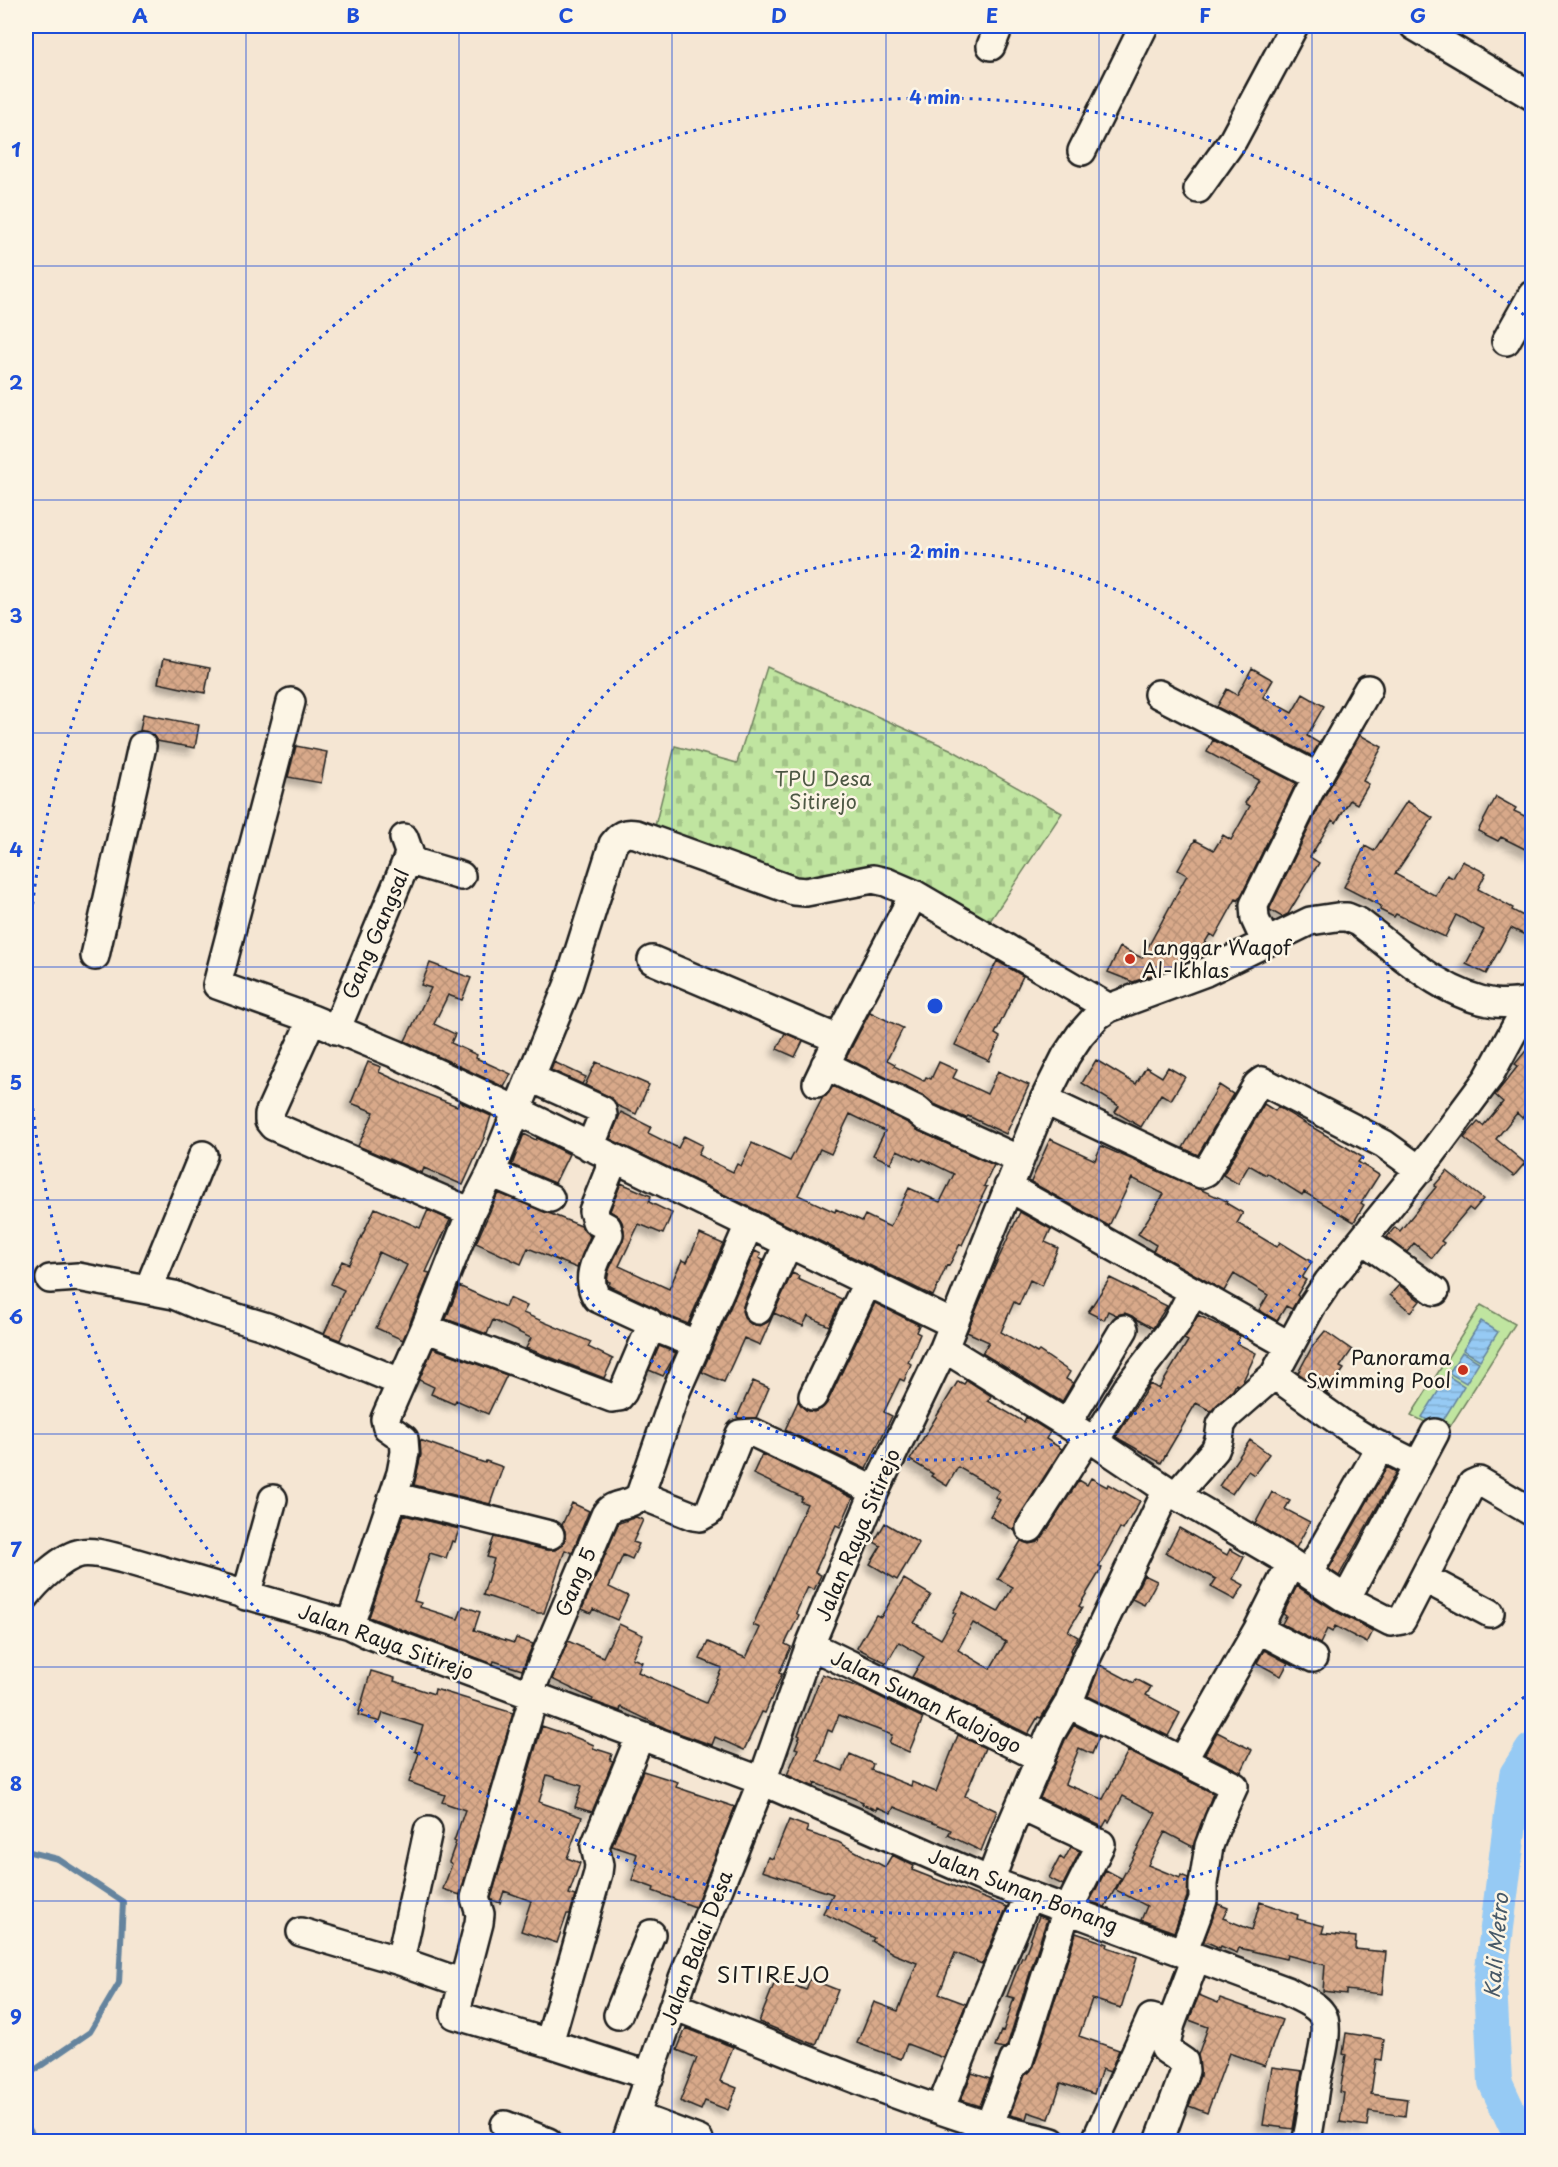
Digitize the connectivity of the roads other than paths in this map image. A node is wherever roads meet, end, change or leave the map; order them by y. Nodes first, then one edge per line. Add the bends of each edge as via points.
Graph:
1 (1144, 26) edge
2 (1294, 26) edge
3 (1414, 26) edge
4 (1533, 96) edge
5 (1082, 151) dead end
6 (1198, 189) dead end
7 (1533, 295) edge
8 (1506, 341) dead end
9 (1368, 689) dead end
10 (1158, 694) dead end
11 (291, 702) dead end
12 (142, 746) dead end
13 (1318, 777) junction
14 (461, 876) dead end
15 (914, 894) junction
16 (1266, 943) junction
17 (95, 956) dead end
18 (652, 960) dead end
19 (1532, 1000) edge
20 (1109, 1008) junction
21 (324, 1025) junction
22 (838, 1039) junction
23 (531, 1078) junction
24 (1044, 1100) junction
25 (516, 1110) junction
26 (590, 1147) junction
27 (203, 1155) dead end
28 (614, 1160) junction
29 (1020, 1160) junction
30 (1420, 1170) junction
31 (491, 1173) junction
32 (1008, 1187) junction
33 (550, 1198) dead end
34 (471, 1212) junction
35 (749, 1225) junction
36 (1363, 1240) junction
37 (788, 1244) junction
38 (50, 1279) dead end
39 (867, 1283) junction
40 (148, 1290) junction
41 (1193, 1291) junction
42 (1435, 1291) dead end
43 (758, 1310) dead end
44 (651, 1326) junction
45 (425, 1328) junction
46 (1124, 1329) dead end
47 (948, 1336) junction
48 (696, 1344) junction
49 (1290, 1346) junction
50 (1274, 1375) junction
51 (400, 1382) junction
52 (813, 1396) dead end
53 (1435, 1433) dead end
54 (1083, 1434) junction
55 (1381, 1446) junction
56 (1418, 1465) junction
57 (876, 1491) junction
58 (641, 1492) junction
59 (1171, 1493) junction
60 (393, 1496) junction
61 (273, 1499) dead end
62 (1533, 1512) edge
63 (1030, 1528) dead end
64 (550, 1535) dead end
65 (1299, 1569) junction
66 (1424, 1578) junction
67 (26, 1596) edge
68 (246, 1596) junction
69 (1346, 1599) junction
70 (1490, 1613) dead end
71 (350, 1625) junction
72 (1258, 1629) junction
73 (810, 1645) junction
74 (1313, 1658) dead end
75 (532, 1695) junction
76 (1068, 1704) junction
77 (640, 1736) junction
78 (1041, 1758) junction
79 (1183, 1760) junction
80 (762, 1781) junction
81 (1020, 1806) junction
82 (428, 1831) dead end
83 (990, 1881) junction
84 (1029, 1895) junction
85 (1067, 1909) junction
86 (301, 1932) dead end
87 (651, 1934) dead end
88 (1189, 1955) junction
89 (641, 1959) junction
90 (400, 1961) junction
91 (683, 1978) junction
92 (463, 1983) junction
93 (674, 2006) junction
94 (618, 2015) dead end
95 (1171, 2024) junction
96 (549, 2043) junction
97 (650, 2076) junction
98 (940, 2110) junction
99 (635, 2116) junction
100 (505, 2125) dead end
101 (989, 2126) junction
102 (699, 2140) edge
103 (1307, 2141) edge
104 (548, 2142) edge
105 (626, 2142) edge
106 (1052, 2142) edge
107 (1095, 2142) edge
108 (1159, 2142) edge

1 - 5 street
2 - 6 street via 1233,140
3 - 4 street
7 - 8 street
9 - 13 street
10 - 13 street
11 - 21 street via 217,985
12 - 17 street
13 - 16 street via 1254,905 1255,919
14 - 21 street, Gang Gangsal via 406,849
15 - 20 street
15 - 22 street
15 - 23 street via 873,879 794,891 626,833 613,844 568,986
16 - 19 street, Jalan Raya Sitirejo via 1310,921 1347,917 1444,985 1495,1003
16 - 20 street, Jalan Raya Sitirejo via 1206,972
18 - 22 street
19 - 30 street via 1488,1078
20 - 24 street, Jalan Raya Sitirejo via 1080,1035
21 - 25 street
21 - 34 street, Gang Gangsal via 269,1114 269,1122
22 - 29 street via 821,1074 917,1110
23 - 25 street
23 - 26 street via 602,1110
24 - 29 street, Jalan Raya Sitirejo
24 - 30 street via 1201,1174 1206,1172 1262,1081 1384,1144
25 - 26 street
25 - 31 street
26 - 28 street
27 - 40 street
28 - 35 street
28 - 44 street via 593,1211 596,1221 607,1227 609,1234 591,1272 590,1285 597,1298
29 - 32 street, Jalan Raya Sitirejo
30 - 36 street
31 - 33 street
31 - 34 street
32 - 41 street
32 - 47 street, Jalan Raya Sitirejo
34 - 45 street
35 - 37 street
35 - 48 street
36 - 42 street
36 - 49 street via 1328,1282
37 - 39 street
37 - 43 street
38 - 40 street via 78,1277
39 - 47 street
39 - 52 street
40 - 51 street via 174,1295 267,1328
41 - 49 street
41 - 54 street via 1176,1324 1129,1385
44 - 45 street via 623,1392 612,1398
44 - 48 street
45 - 51 street
46 - 54 street
47 - 54 street
47 - 57 street, Jalan Raya Sitirejo
48 - 58 street
49 - 50 street
50 - 55 street via 1322,1411
50 - 59 street via 1227,1416 1215,1450
51 - 60 street via 385,1419 387,1427 402,1436 405,1444
53 - 56 street
54 - 59 street
54 - 63 street
55 - 56 street
55 - 65 street
56 - 69 street
57 - 58 street via 747,1432 740,1434 705,1515 693,1516
57 - 73 street, Jalan Raya Sitirejo
58 - 75 street, Gang 5 via 629,1504 613,1506 605,1515
59 - 65 street
59 - 76 street via 1084,1661
60 - 64 street
60 - 71 street
61 - 68 street
62 - 66 street via 1479,1481 1472,1484
65 - 69 street
65 - 72 street
66 - 69 street via 1402,1620 1397,1622
66 - 70 street
67 - 68 street, Jalan Raya Sitirejo via 58,1565 80,1553 123,1559
68 - 71 street, Jalan Raya Sitirejo
71 - 75 street, Jalan Raya Sitirejo
72 - 74 street
72 - 79 street
73 - 78 street, Jalan Sunan Kalojogo
73 - 80 street, Jalan Raya Sitirejo
75 - 77 street, Jalan Raya Sitirejo
75 - 92 street, Gang 5 via 475,1898 479,1923
76 - 78 street
76 - 79 street
77 - 80 street, Jalan Raya Sitirejo
77 - 96 street via 595,1846 598,1873
78 - 81 street
79 - 88 street via 1234,1786 1209,1846 1203,1899
80 - 83 street, Jalan Sunan Bonang
80 - 91 street, Jalan Balai Desa
81 - 83 street
81 - 85 street via 1046,1818 1106,1833
82 - 90 street
83 - 84 street, Jalan Sunan Bonang
84 - 85 street, Jalan Sunan Bonang
84 - 98 street
85 - 88 street, Jalan Sunan Bonang
85 - 101 street via 1019,2061 1014,2060
86 - 90 street
87 - 89 street
88 - 95 street
88 - 103 street, Jalan Sunan Bonang via 1287,1992 1315,2007 1323,2016 1325,2030
89 - 91 street
89 - 94 street
90 - 92 street
91 - 93 street, Jalan Balai Desa
92 - 96 street, Gang 5 via 455,2015
93 - 97 street, Jalan Balai Desa
93 - 98 street
95 - 107 street via 1151,2018
95 - 108 street via 1164,2046 1184,2062 1185,2071
96 - 97 street
97 - 99 street, Jalan Balai Desa
98 - 101 street
99 - 102 street
99 - 105 street, Jalan Balai Desa
100 - 104 street
101 - 106 street

